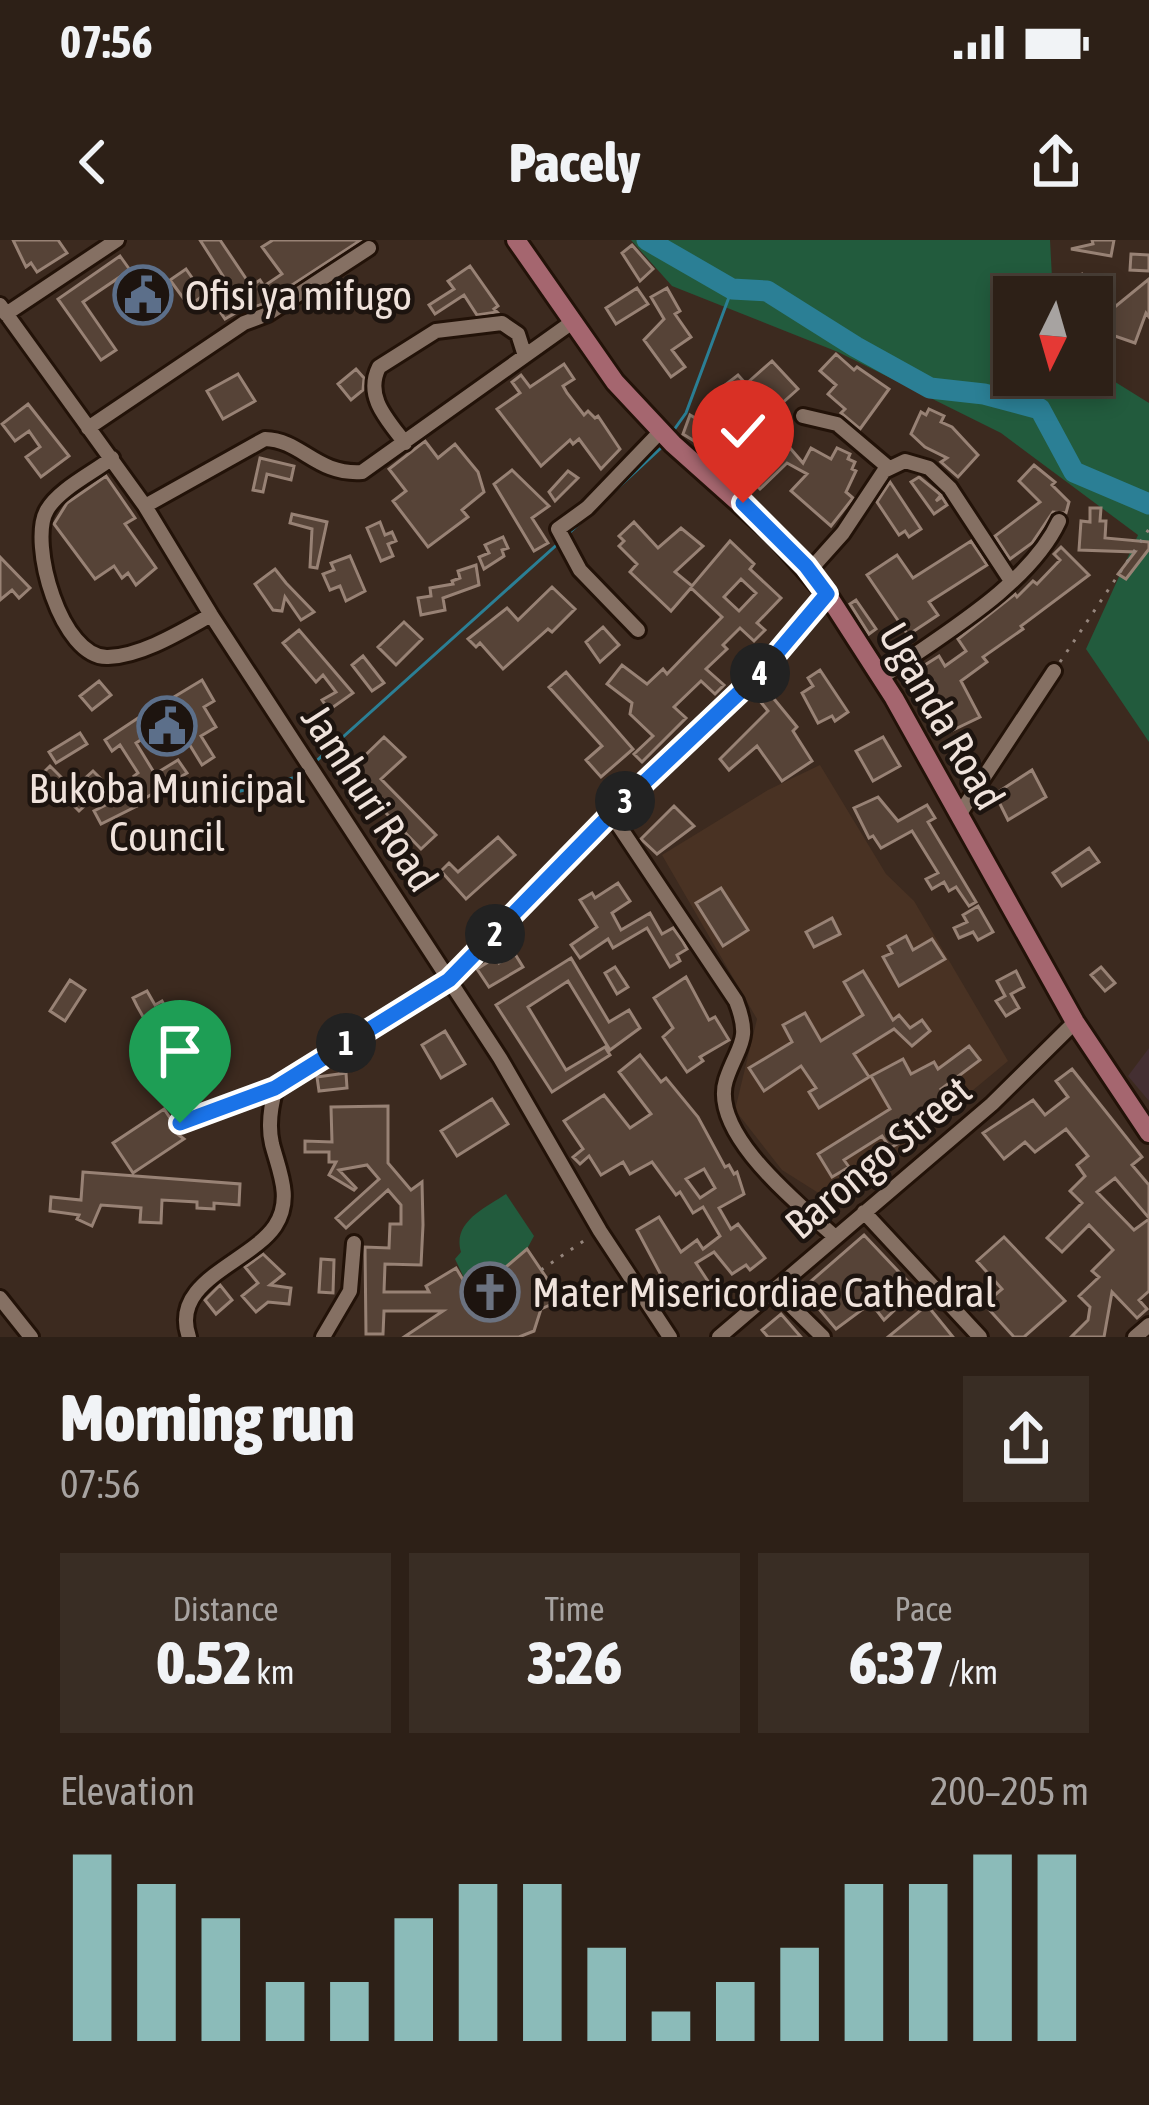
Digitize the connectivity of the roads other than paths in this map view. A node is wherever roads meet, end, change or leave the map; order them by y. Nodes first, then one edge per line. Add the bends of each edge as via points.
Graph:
1 (117, 240) edge
2 (516, 240) edge
3 (369, 248) dead end
4 (3, 310) edge
5 (571, 323) junction
6 (525, 356) junction
7 (803, 416) dead end
8 (88, 428) junction
9 (666, 438) junction
10 (405, 443) junction
11 (112, 458) junction
12 (890, 468) junction
13 (145, 506) junction
14 (1059, 520) dead end
15 (809, 571) junction
16 (1011, 581) junction
17 (827, 594) junction
18 (212, 615) junction
19 (638, 630) dead end
20 (1054, 671) road end
21 (881, 678) junction
22 (611, 814) junction
23 (959, 815) junction
24 (449, 980) junction
25 (1075, 1022) junction
26 (275, 1088) junction
27 (180, 1123) dead end
28 (1149, 1133) edge
29 (864, 1212) junction
30 (834, 1236) junction
31 (353, 1244) dead end
32 (774, 1289) junction
33 (0, 1298) edge
34 (1149, 1325) edge
35 (31, 1337) edge
36 (189, 1337) edge
37 (323, 1337) edge
38 (670, 1337) edge
39 (719, 1337) edge
40 (823, 1337) edge
41 (980, 1337) edge
42 (1135, 1337) edge

1 - 4 street
2 - 5 main road, Uganda Road
3 - 8 street
4 - 8 street, Jamhuri Road
5 - 6 street
5 - 9 main road, Uganda Road
6 - 10 street
6 - 10 street via 518,334 502,323 436,331 379,367 376,401
7 - 12 street via 837,424
8 - 11 street, Jamhuri Road
9 - 15 main road, Uganda Road
9 - 19 street via 557,529 580,570
10 - 13 street via 354,473 266,440
11 - 13 street, Jamhuri Road
11 - 18 street via 52,505 43,523 52,598 74,640 106,658
12 - 15 street
12 - 16 street via 918,463 941,479
13 - 18 street, Jamhuri Road
14 - 16 street
15 - 17 main road, Uganda Road
16 - 21 street
17 - 21 main road, Uganda Road
17 - 22 street via 761,672
18 - 24 street, Jamhuri Road
20 - 23 street
21 - 23 main road, Uganda Road
22 - 24 street
22 - 30 street via 736,1001 745,1026 726,1082 730,1121 752,1156
23 - 25 main road, Uganda Road
24 - 26 street
24 - 38 street, Jamhuri Road
25 - 28 main road, Uganda Road
25 - 29 street, Barongo Street
26 - 27 street
26 - 36 street via 272,1142 284,1172 279,1219 187,1304
29 - 30 street, Barongo Street
29 - 41 street
30 - 32 street, Barongo Street
31 - 37 street via 350,1291
32 - 39 street, Barongo Street
32 - 40 street
33 - 35 street
34 - 42 street

